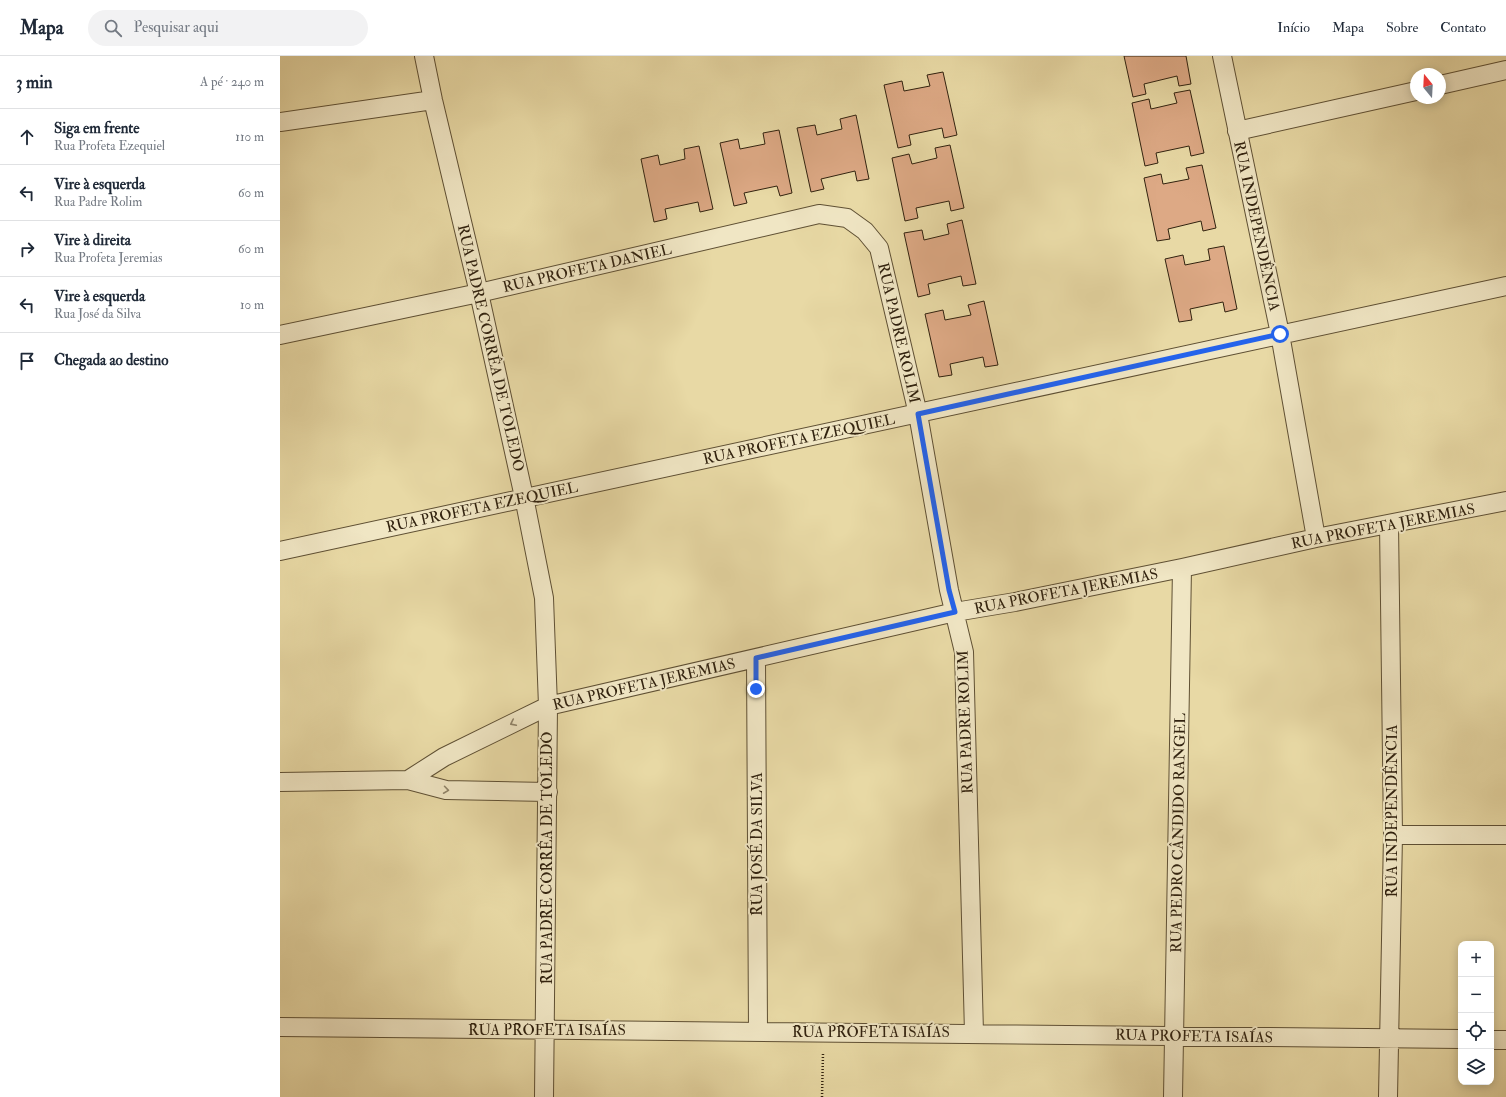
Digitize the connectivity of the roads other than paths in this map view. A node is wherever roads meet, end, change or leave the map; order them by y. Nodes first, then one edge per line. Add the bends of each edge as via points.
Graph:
1 (424, 56) edge
2 (1222, 56) edge
3 (1506, 70) edge
4 (1446, 84) edge
5 (1410, 92) edge
6 (433, 100) junction
7 (280, 122) edge
8 (1238, 132) junction
9 (847, 218) joint
10 (1506, 286) edge
11 (480, 293) junction
12 (1280, 334) junction
13 (280, 335) edge
14 (918, 414) junction
15 (524, 497) junction
16 (1506, 501) edge
17 (1389, 524) junction
18 (1316, 538) junction
19 (280, 551) edge
20 (1182, 568) junction
21 (955, 612) junction
22 (756, 658) junction
23 (548, 706) junction
24 (408, 780) junction
25 (280, 782) edge
26 (548, 792) junction
27 (1393, 835) junction
28 (1506, 835) edge
29 (280, 1028) edge
30 (546, 1030) junction
31 (758, 1031) junction
32 (974, 1033) junction
33 (1174, 1036) junction
34 (1388, 1038) junction
35 (1458, 1039) edge
36 (1494, 1040) edge
37 (1506, 1040) edge
38 (544, 1097) edge
39 (1173, 1097) edge
40 (1388, 1097) edge

1 - 6 street, RUA PADRE CORRÊA DE TOLEDO
2 - 8 street, RUA INDEPENDÊNCIA
3 - 4 street
5 - 8 street
6 - 7 street
6 - 11 street, RUA PADRE CORRÊA DE TOLEDO
8 - 12 street, RUA INDEPENDÊNCIA
9 - 11 street, RUA PROFETA DANIEL via 819,214
9 - 14 street, RUA PADRE ROLIM via 865,231 879,248
10 - 12 street, RUA PROFETA EZEQUIEL
11 - 13 street, RUA PROFETA DANIEL
11 - 15 street, RUA PADRE CORRÊA DE TOLEDO
12 - 14 street, RUA PROFETA EZEQUIEL
12 - 18 street, RUA INDEPENDÊNCIA
14 - 15 street, RUA PROFETA EZEQUIEL
14 - 21 street, RUA PADRE ROLIM
15 - 19 street, RUA PROFETA EZEQUIEL
15 - 23 street, RUA PADRE CORRÊA DE TOLEDO via 544,598
16 - 17 street, RUA PROFETA JEREMIAS
17 - 18 street, RUA PROFETA JEREMIAS
17 - 27 street, RUA INDEPENDÊNCIA
18 - 20 street, RUA PROFETA JEREMIAS
20 - 21 street, RUA PROFETA JEREMIAS
20 - 33 street, RUA PEDRO CÂNDIDO RANGEL
21 - 22 street, RUA PROFETA JEREMIAS
21 - 32 street, RUA PADRE ROLIM via 964,652
22 - 23 street, RUA PROFETA JEREMIAS
22 - 31 street, RUA JOSÉ DA SILVA
23 -> 24 street, RUA PROFETA JEREMIAS via 444,757
23 - 26 street, RUA PADRE CORRÊA DE TOLEDO
24 - 25 street
24 -> 26 street via 446,790
26 - 30 street, RUA PADRE CORRÊA DE TOLEDO
27 - 28 street
27 - 34 street, RUA INDEPENDÊNCIA
29 - 30 street, RUA PROFETA ISAÍAS
30 - 31 street, RUA PROFETA ISAÍAS
30 - 38 street, RUA PADRE CORRÊA DE TOLEDO
31 - 32 street, RUA PROFETA ISAÍAS
32 - 33 street, RUA PROFETA ISAÍAS
33 - 34 street, RUA PROFETA ISAÍAS
33 - 39 street, RUA PEDRO CÂNDIDO RANGEL
34 - 35 street, RUA PROFETA ISAÍAS
34 - 40 street, RUA INDEPENDÊNCIA
36 - 37 street

